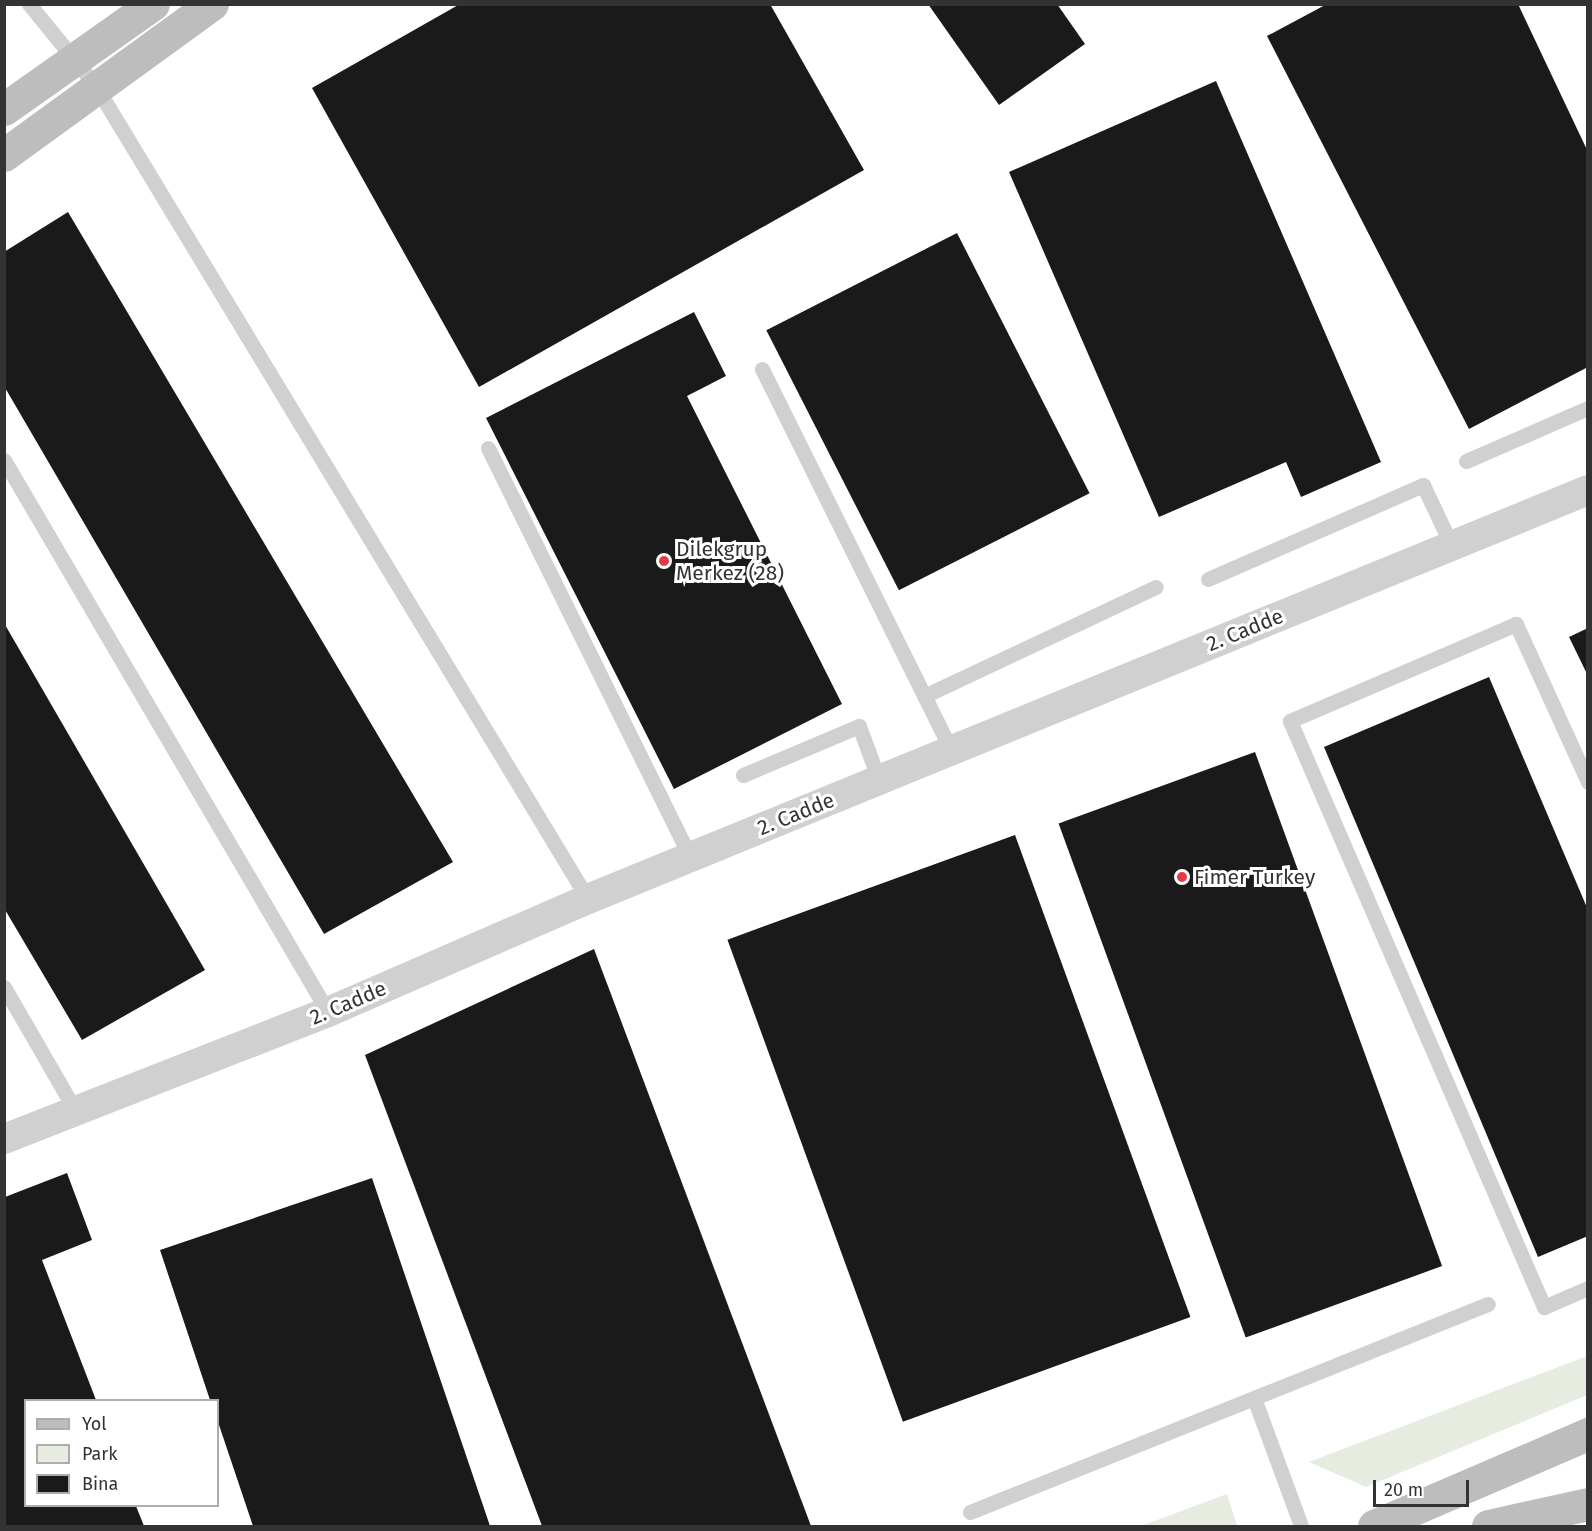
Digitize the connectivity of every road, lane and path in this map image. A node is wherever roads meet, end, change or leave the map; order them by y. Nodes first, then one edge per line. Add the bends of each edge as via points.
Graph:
1 (29, 4) edge
2 (153, 4) edge
3 (212, 4) edge
4 (76, 57) junction
5 (95, 85) junction
6 (4, 109) edge
7 (4, 155) edge
8 (762, 369) dead end
9 (1587, 408) edge
10 (488, 448) dead end
11 (4, 460) edge
12 (1466, 461) dead end
13 (1587, 490) edge
14 (1452, 546) junction
15 (1208, 579) dead end
16 (1156, 587) dead end
17 (924, 696) junction
18 (951, 750) junction
19 (743, 775) dead end
20 (879, 780) junction
21 (1587, 782) edge
22 (690, 858) junction
23 (588, 899) junction
24 (4, 987) edge
25 (328, 1012) junction
26 (75, 1110) junction
27 (4, 1139) edge
28 (1587, 1288) edge
29 (1488, 1304) dead end
30 (1254, 1398) junction
31 (1587, 1434) edge
32 (1587, 1504) edge
33 (970, 1512) dead end
34 (1301, 1527) edge
35 (1374, 1527) edge
36 (1488, 1527) edge

1 - 4 lane
2 - 4 street
3 - 5 street
4 - 5 lane
4 - 6 street
5 - 7 street
5 - 23 lane
8 - 17 lane
9 - 12 lane
10 - 22 lane
11 - 25 lane
13 - 14 street, 2. Cadde
14 - 15 lane via 1423,485
14 - 18 street, 2. Cadde
16 - 17 lane
17 - 18 lane
18 - 20 street, 2. Cadde
19 - 20 lane via 859,726
20 - 22 street, 2. Cadde
21 - 28 lane via 1516,624 1290,721 1544,1307
22 - 23 street, 2. Cadde
23 - 25 street, 2. Cadde
24 - 26 lane
25 - 26 street, 2. Cadde
26 - 27 street, 2. Cadde
29 - 30 lane
30 - 33 lane
30 - 34 lane
31 - 35 street
32 - 36 street

